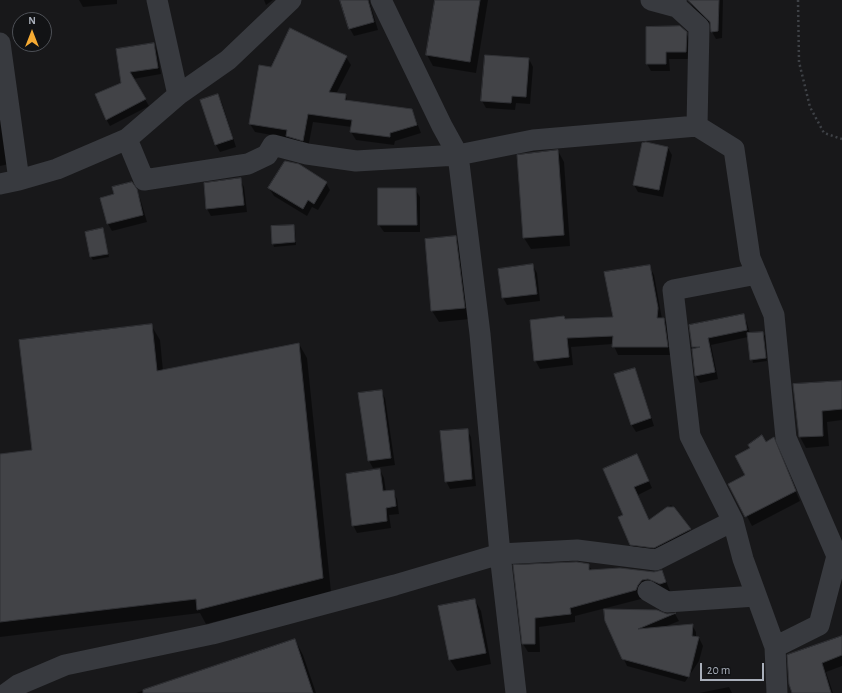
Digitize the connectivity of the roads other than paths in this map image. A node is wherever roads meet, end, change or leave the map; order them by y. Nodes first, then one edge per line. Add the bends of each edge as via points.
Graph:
1 (157, 0) edge
2 (291, 0) edge
3 (381, 0) edge
4 (651, 0) edge
5 (677, 3) edge
6 (0, 43) edge
7 (178, 95) junction
8 (697, 126) junction
9 (127, 139) junction
10 (458, 155) junction
11 (10, 182) edge
12 (757, 274) junction
13 (732, 521) junction
14 (500, 554) junction
15 (648, 592) dead end
16 (756, 596) junction
17 (775, 647) junction
18 (7, 693) edge
19 (516, 693) edge
20 (777, 693) edge

1 - 7 street
2 - 7 street via 228,60
3 - 10 street
4 - 5 street
5 - 8 street via 699,27
6 - 11 street
7 - 9 street
8 - 10 street via 534,140
8 - 12 street via 734,149 750,258
9 - 10 street via 144,180 248,164 267,155 273,145 307,154 356,161
9 - 11 street via 57,169
10 - 14 street via 480,334
12 - 13 street via 673,290 690,436
12 - 17 street via 774,315 786,438 837,556 819,625
13 - 14 street via 656,560 577,550
13 - 16 street
14 - 18 street via 212,634 65,665 18,685
14 - 19 street
15 - 16 street via 667,602
16 - 17 street
17 - 20 street

